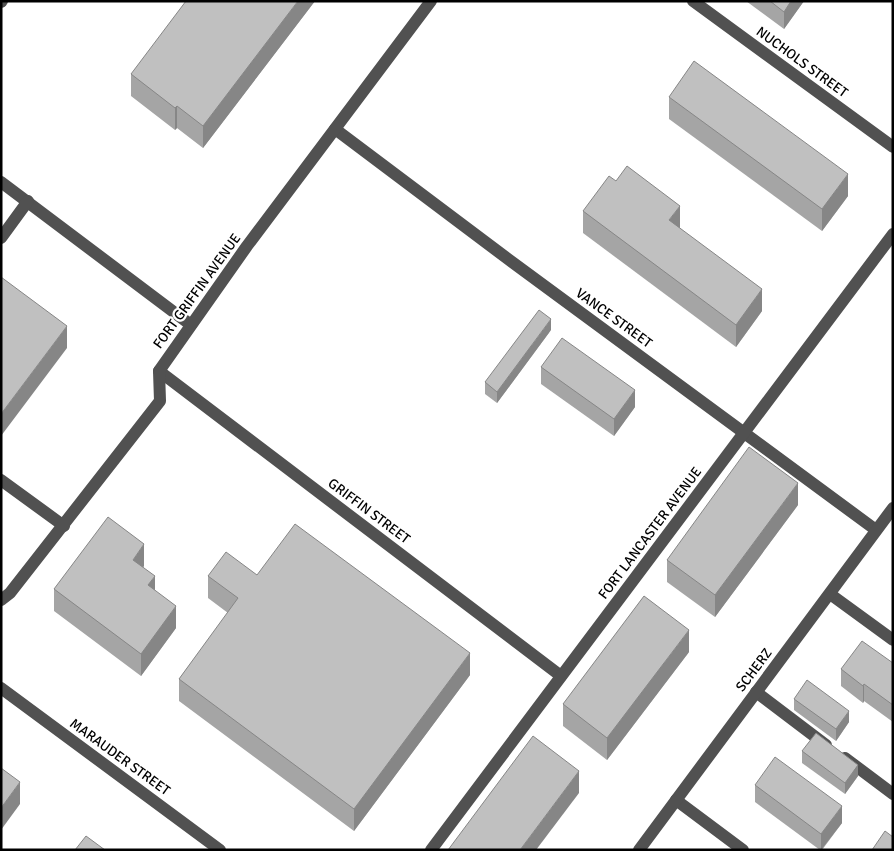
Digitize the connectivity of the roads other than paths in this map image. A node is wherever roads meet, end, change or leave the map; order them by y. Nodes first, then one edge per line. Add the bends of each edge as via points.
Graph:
1 (431, 1) edge
2 (693, 1) edge
3 (335, 129) junction
4 (893, 147) edge
5 (1, 182) edge
6 (28, 202) junction
7 (893, 234) edge
8 (1, 238) edge
9 (191, 324) junction
10 (159, 371) junction
11 (745, 433) junction
12 (1, 480) edge
13 (893, 508) edge
14 (64, 526) junction
15 (876, 530) junction
16 (830, 594) junction
17 (1, 600) edge
18 (893, 640) edge
19 (561, 676) junction
20 (1, 688) edge
21 (756, 692) junction
22 (893, 794) edge
23 (676, 800) junction
24 (220, 850) edge
25 (431, 850) edge
26 (639, 850) edge
27 (743, 850) edge

1 - 3 street, FORT GRIFFIN AVENUE
2 - 4 street, NUCHOLS STREET
3 - 9 street, FORT GRIFFIN AVENUE
3 - 11 street, VANCE STREET
5 - 6 street
6 - 8 street
6 - 9 street
7 - 11 street, FORT LANCASTER AVENUE
9 - 10 street, FORT GRIFFIN AVENUE
10 - 14 street, FORT GRIFFIN AVENUE via 160,401
10 - 19 street, GRIFFIN STREET
11 - 15 street, VANCE STREET
11 - 19 street, FORT LANCASTER AVENUE
12 - 14 street
13 - 15 street, SCHERZ
14 - 17 street, FORT GRIFFIN AVENUE
15 - 16 street, SCHERZ
16 - 18 street
16 - 21 street, SCHERZ
19 - 25 street, FORT LANCASTER AVENUE
20 - 24 street, MARAUDER STREET
21 - 22 street
21 - 23 street, SCHERZ
23 - 26 street, SCHERZ
23 - 27 street

